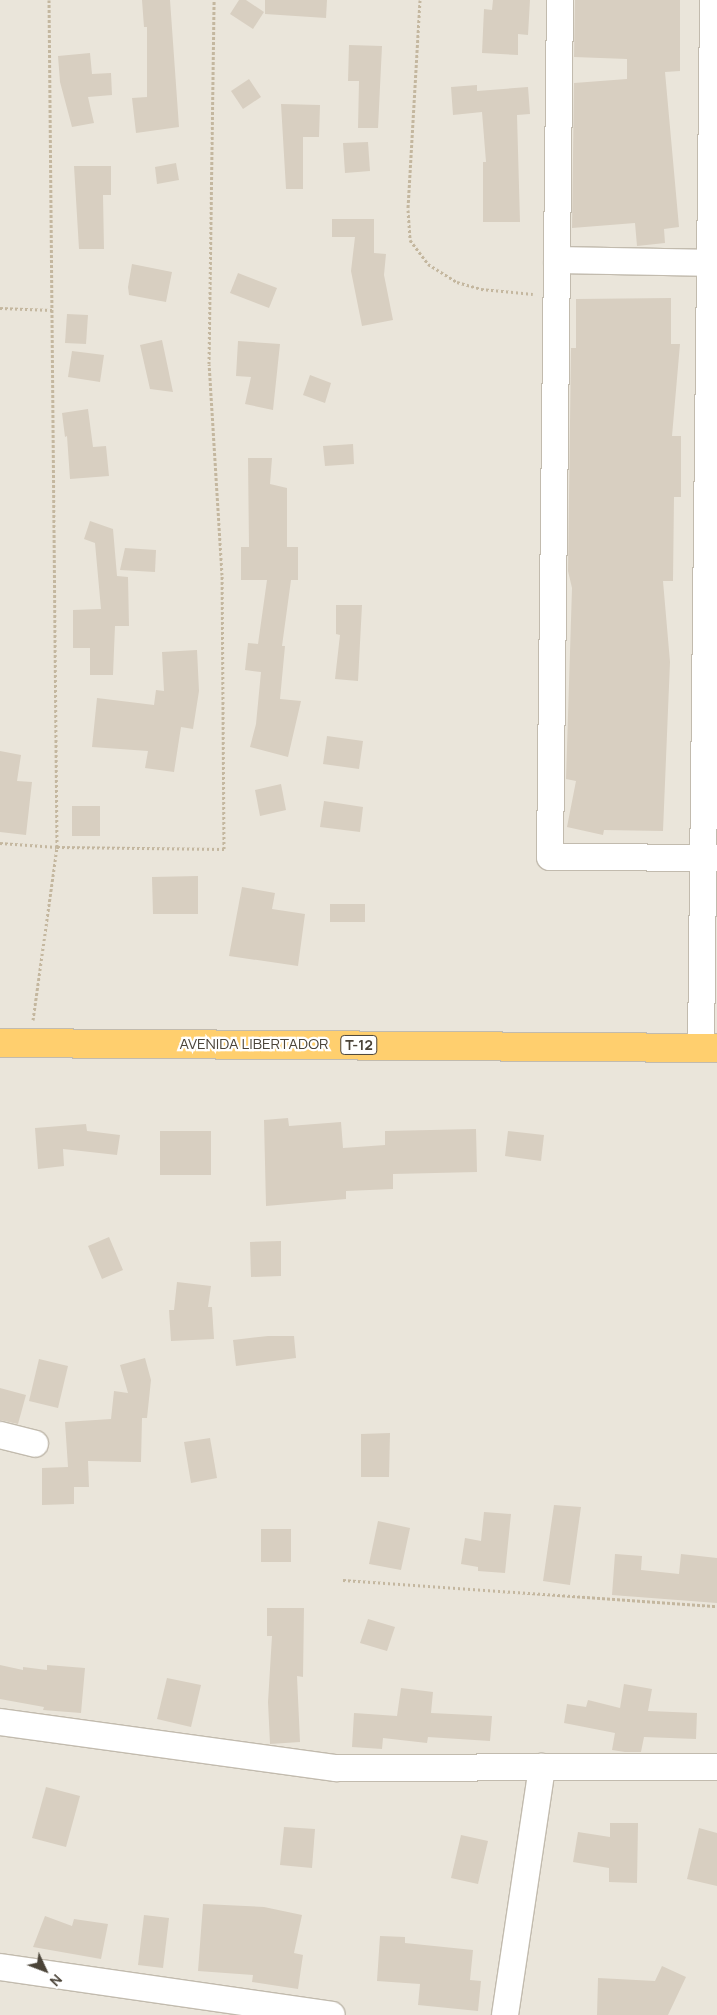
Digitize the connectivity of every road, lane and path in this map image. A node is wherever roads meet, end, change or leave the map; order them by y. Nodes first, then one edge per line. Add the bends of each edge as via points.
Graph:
1 (49, 0) edge
2 (214, 0) edge
3 (420, 0) edge
4 (560, 0) edge
5 (713, 0) edge
6 (557, 260) junction
7 (714, 263) edge
8 (557, 297) junction
9 (0, 308) edge
10 (52, 310) junction
11 (0, 843) edge
12 (57, 847) junction
13 (710, 858) edge
14 (0, 1043) edge
15 (30, 1043) junction
16 (709, 1048) edge
17 (0, 1435) edge
18 (35, 1444) dead end
19 (343, 1580) dead end
20 (717, 1606) edge
21 (0, 1722) edge
22 (542, 1767) junction
23 (717, 1767) edge
24 (0, 1967) edge
25 (332, 2015) edge
26 (505, 2015) edge

1 - 10 path
2 - 12 path via 209,364 222,575 224,849
3 - 8 path via 408,210 410,240 428,264 457,282 481,289
4 - 6 street
5 - 7 street
6 - 7 street
6 - 8 street
7 - 13 street
8 - 13 street via 550,857
9 - 10 path
10 - 12 path
11 - 12 path
12 - 15 path
13 - 16 street
14 - 15 highway, AVENIDA LIBERTADOR / T-12
15 - 16 highway, AVENIDA LIBERTADOR / T-12
17 - 18 street
19 - 20 path
21 - 22 street via 336,1768
22 - 23 street
22 - 26 street
24 - 25 street

